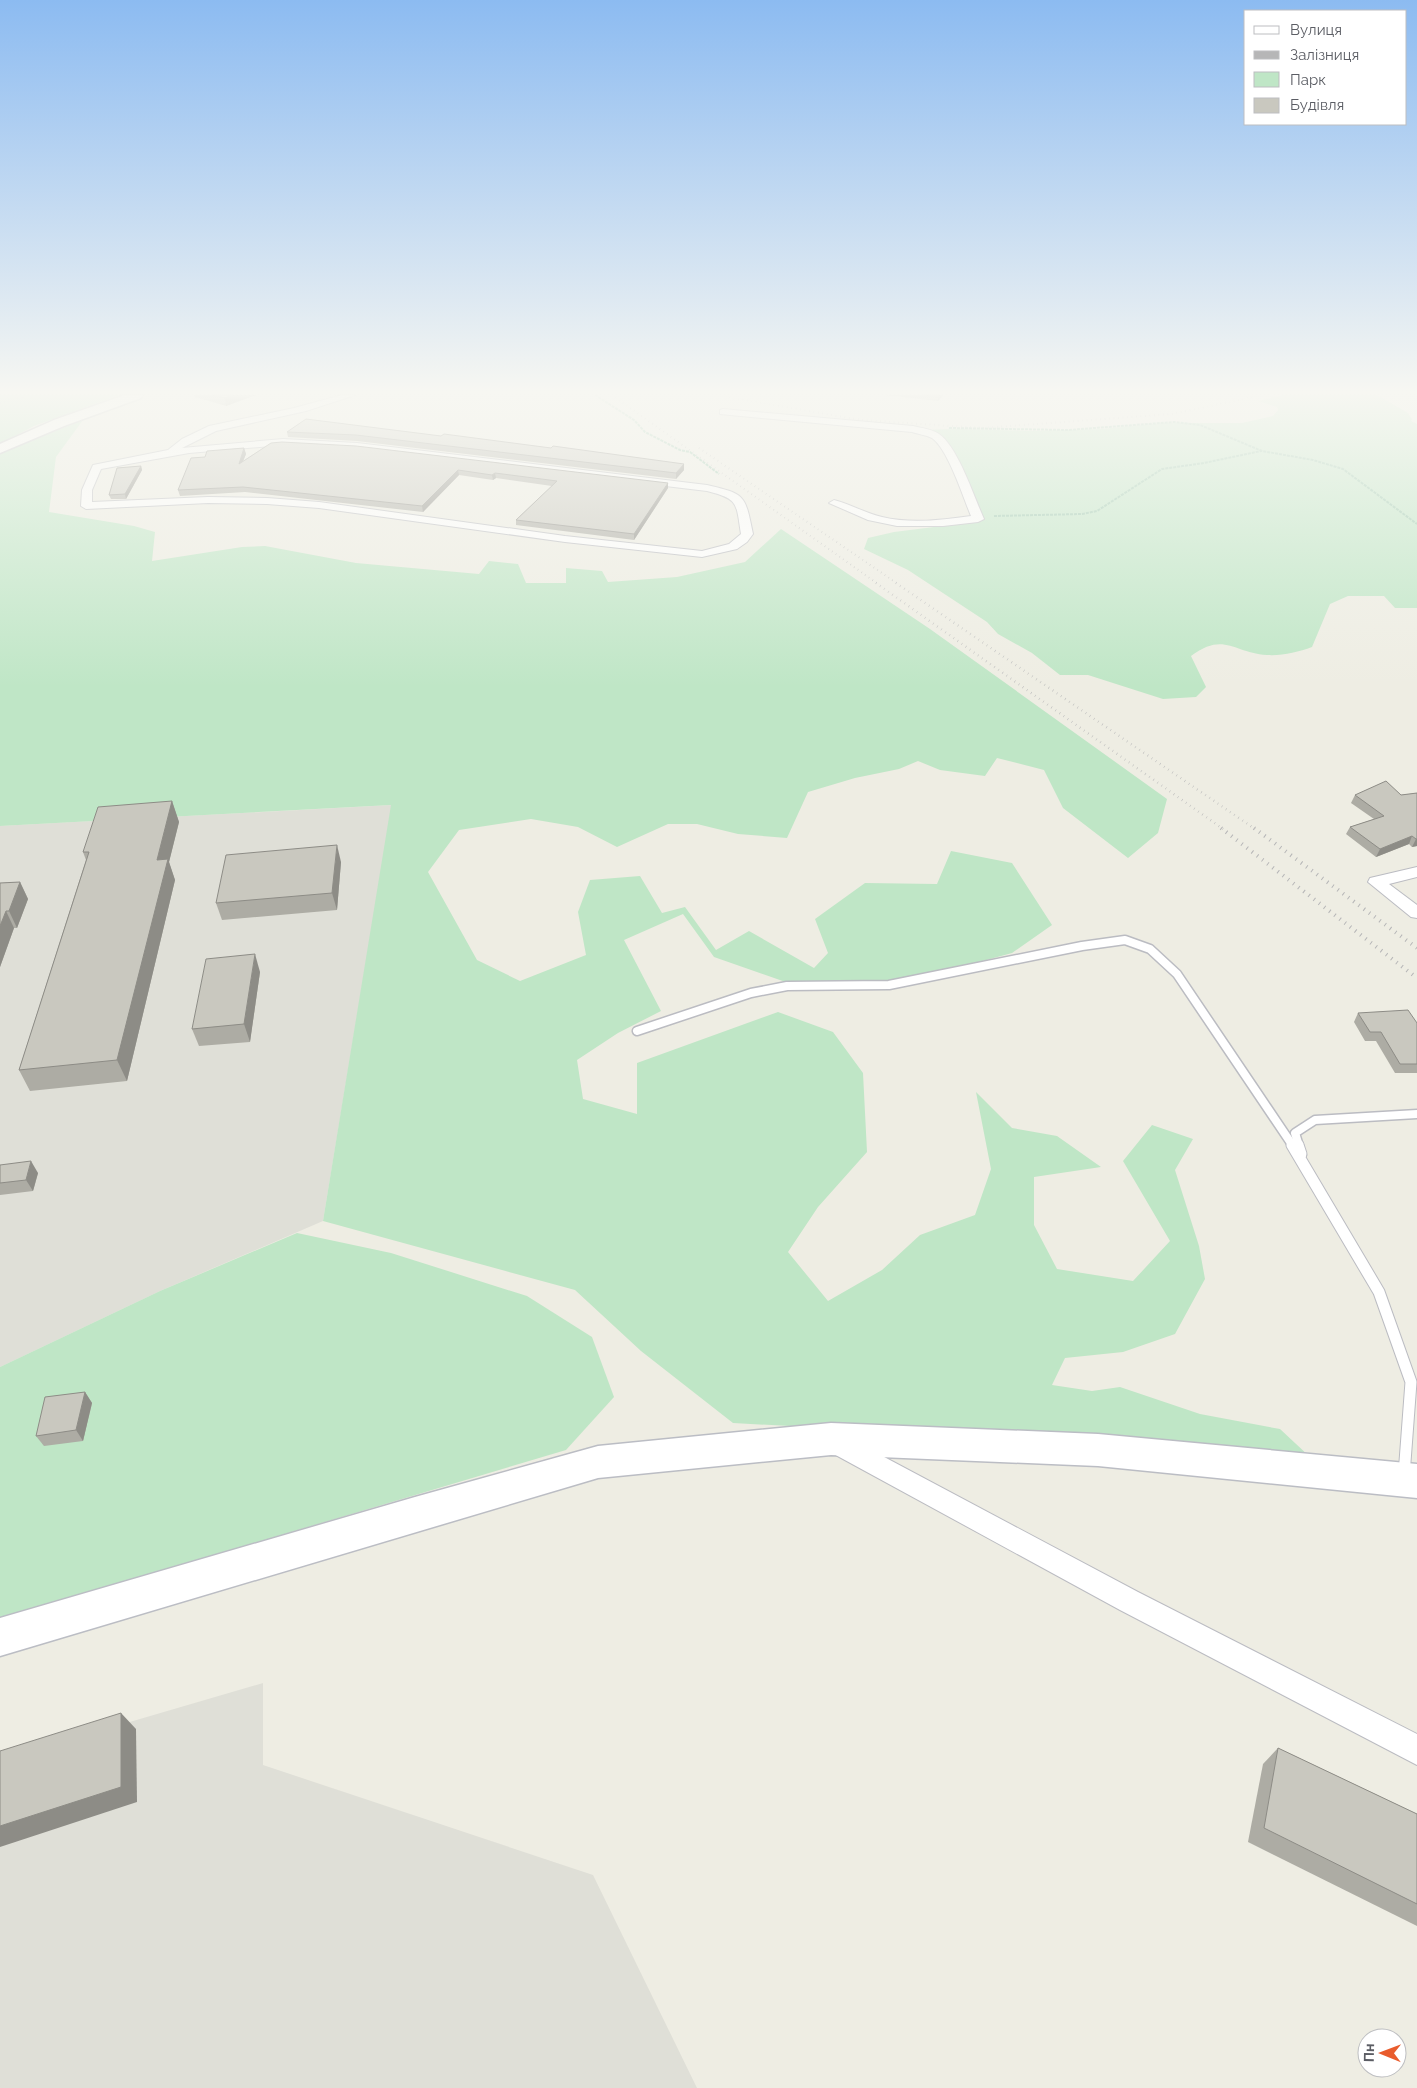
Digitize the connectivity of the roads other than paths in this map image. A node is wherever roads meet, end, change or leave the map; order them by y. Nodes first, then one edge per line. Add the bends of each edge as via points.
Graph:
1 (87, 492) edge
2 (723, 492) edge
3 (967, 492) edge
4 (834, 503) dead end
5 (978, 519) joint
6 (1417, 872) edge
7 (1376, 882) joint
8 (1417, 913) edge
9 (637, 1032) dead end
10 (1417, 1114) edge
11 (1304, 1163) junction
12 (831, 1439) junction
13 (1410, 1481) edge
14 (0, 1637) edge
15 (1417, 1750) edge

1 - 2 street via 86,506 208,500 267,501 702,554 741,543 747,534 742,506
3 - 5 street
4 - 5 street via 875,518 899,522
6 - 7 street
7 - 8 street
9 - 11 lane via 751,993 787,986 889,985 1125,940 1150,949 1177,974
10 - 11 lane via 1315,1120 1295,1133
11 - 13 lane via 1379,1292 1411,1382
12 - 13 main road via 1098,1450
12 - 14 main road via 598,1462
12 - 15 street via 1129,1601

